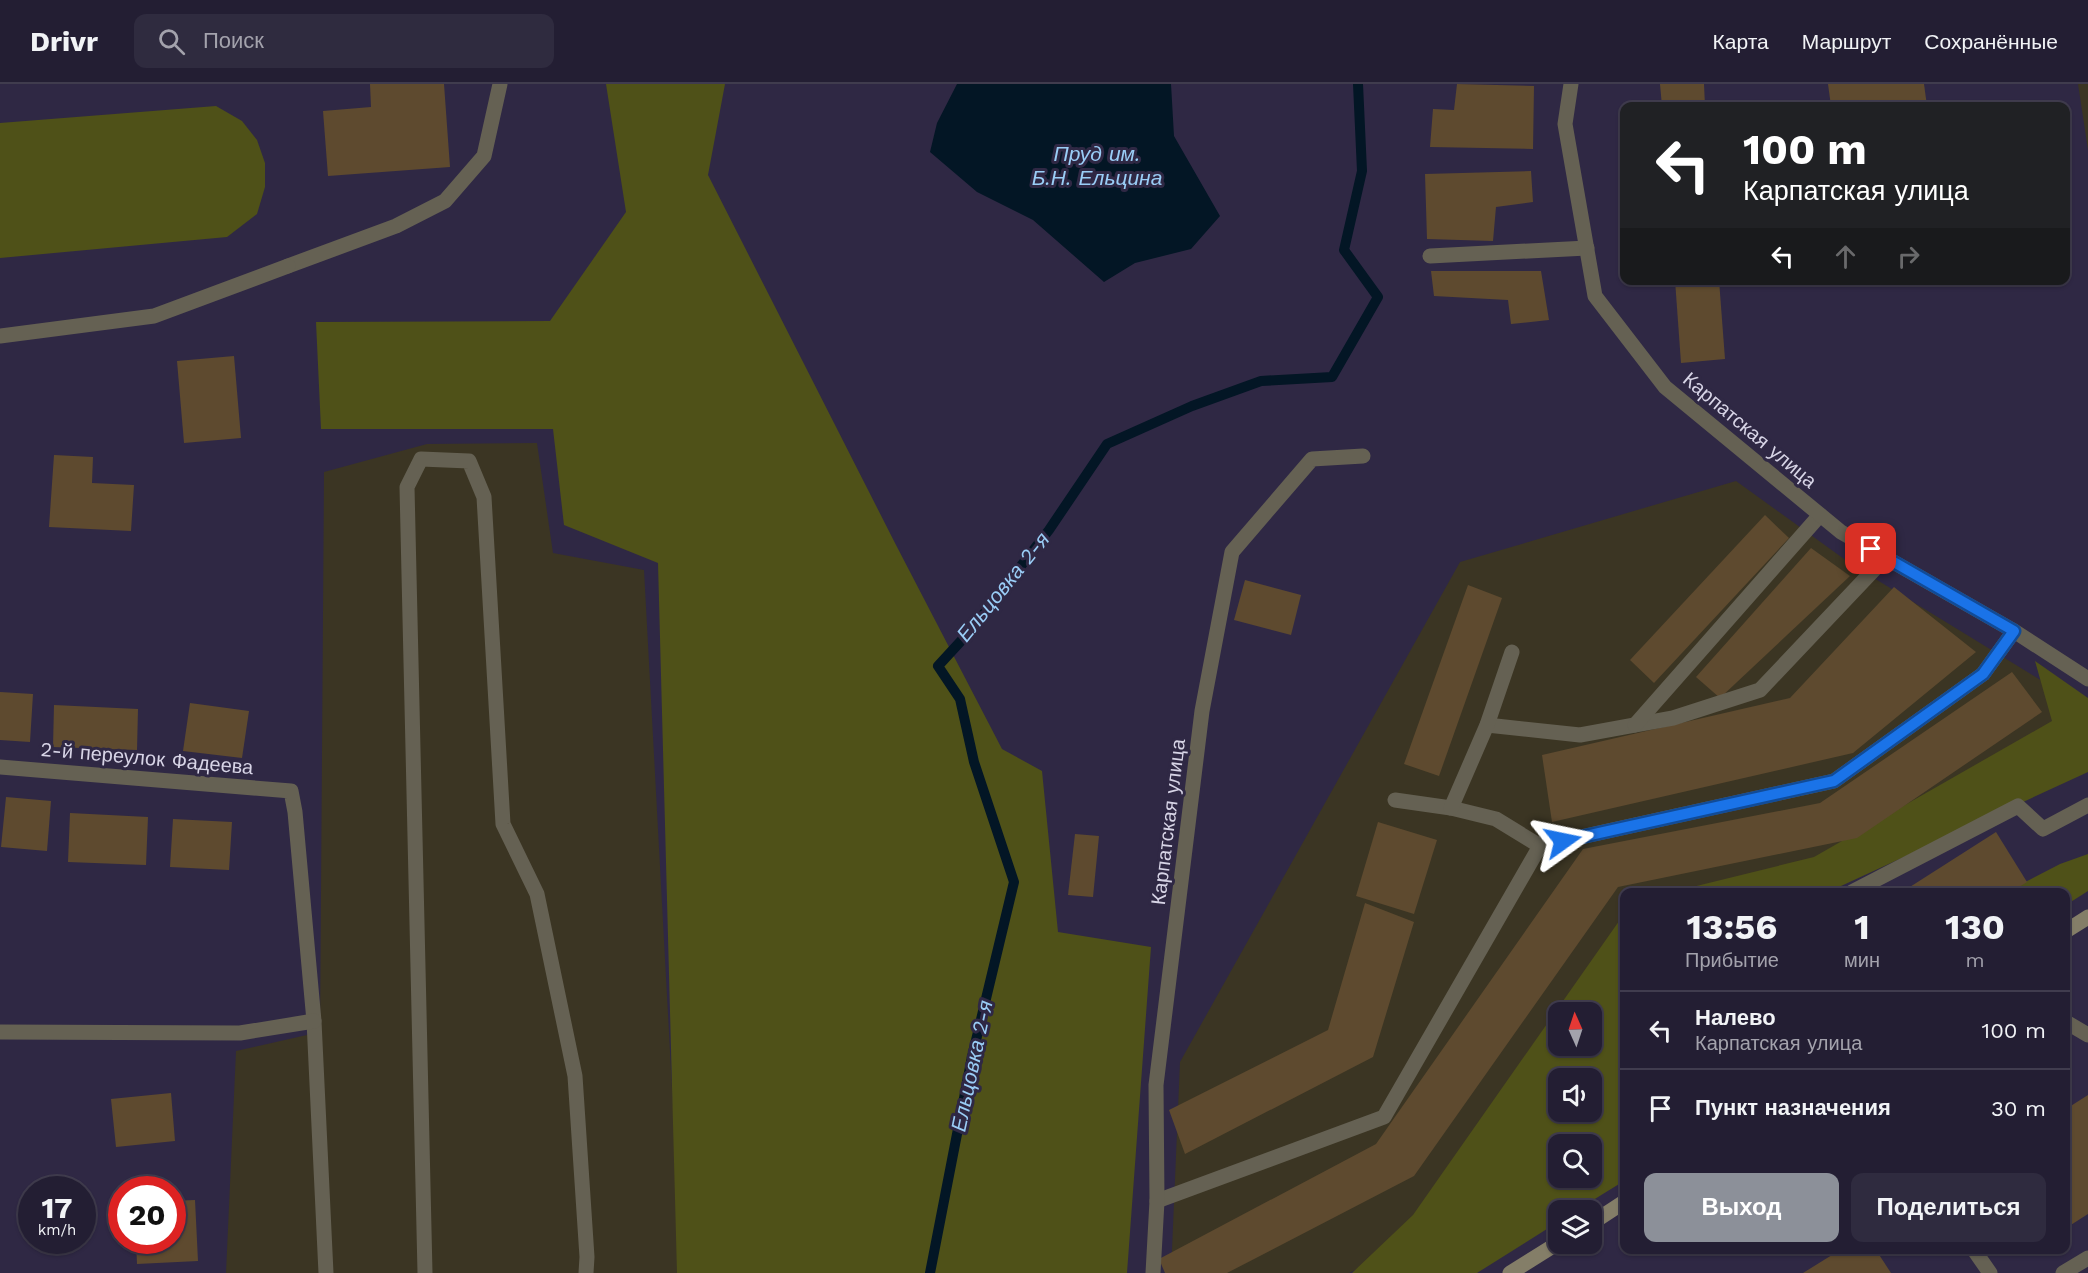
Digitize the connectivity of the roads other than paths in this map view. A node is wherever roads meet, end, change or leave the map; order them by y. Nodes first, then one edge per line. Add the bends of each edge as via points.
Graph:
1 (500, 84) edge
2 (1571, 84) edge
3 (1587, 248) junction
4 (1430, 256) dead end
5 (0, 336) edge
6 (1363, 456) dead end
7 (1820, 515) junction
8 (1886, 558) junction
9 (2014, 631) junction
10 (1512, 652) dead end
11 (2088, 680) edge
12 (1635, 724) junction
13 (1487, 725) junction
14 (0, 767) edge
15 (1395, 800) dead end
16 (2088, 805) edge
17 (1451, 808) junction
18 (1540, 846) junction
19 (1860, 888) edge
20 (2088, 917) edge
21 (2070, 928) edge
22 (314, 1022) junction
23 (2070, 1024) edge
24 (0, 1032) edge
25 (2088, 1035) edge
26 (1156, 1202) junction
27 (1620, 1205) edge
28 (1602, 1216) edge
29 (1548, 1249) edge
30 (1977, 1254) edge
31 (2088, 1258) edge
32 (327, 1273) edge
33 (425, 1273) edge
34 (586, 1273) edge
35 (1153, 1273) edge
36 (1510, 1273) edge
37 (1990, 1273) edge
38 (2063, 1273) edge

1 - 5 street via 484,156 445,201 396,226 154,316
2 - 3 street, Карпатская улица via 1565,124
3 - 4 street
3 - 7 street, Карпатская улица via 1595,296 1665,387
6 - 26 street, Карпатская улица via 1312,459 1232,552 1202,711 1156,1085
7 - 8 street, Карпатская улица
7 - 12 street
8 - 9 street, Карпатская улица
8 - 12 street via 1760,690 1673,718
9 - 11 street, Карпатская улица
9 - 18 street via 1983,674 1834,781
10 - 13 street
12 - 13 street via 1580,735
13 - 17 street
14 - 22 street, 2-й переулок Фадеева via 291,791
15 - 17 street
16 - 19 street via 2043,829 2018,806
17 - 18 street via 1496,819
18 - 26 street via 1384,1117
20 - 21 main road
22 - 24 street via 240,1033
22 - 32 street
23 - 25 street
26 - 35 street, Карпатская улица
27 - 28 main road
29 - 36 main road
30 - 37 street
31 - 38 street
33 - 34 street via 407,487 421,459 470,461 484,497 503,824 537,894 575,1076

